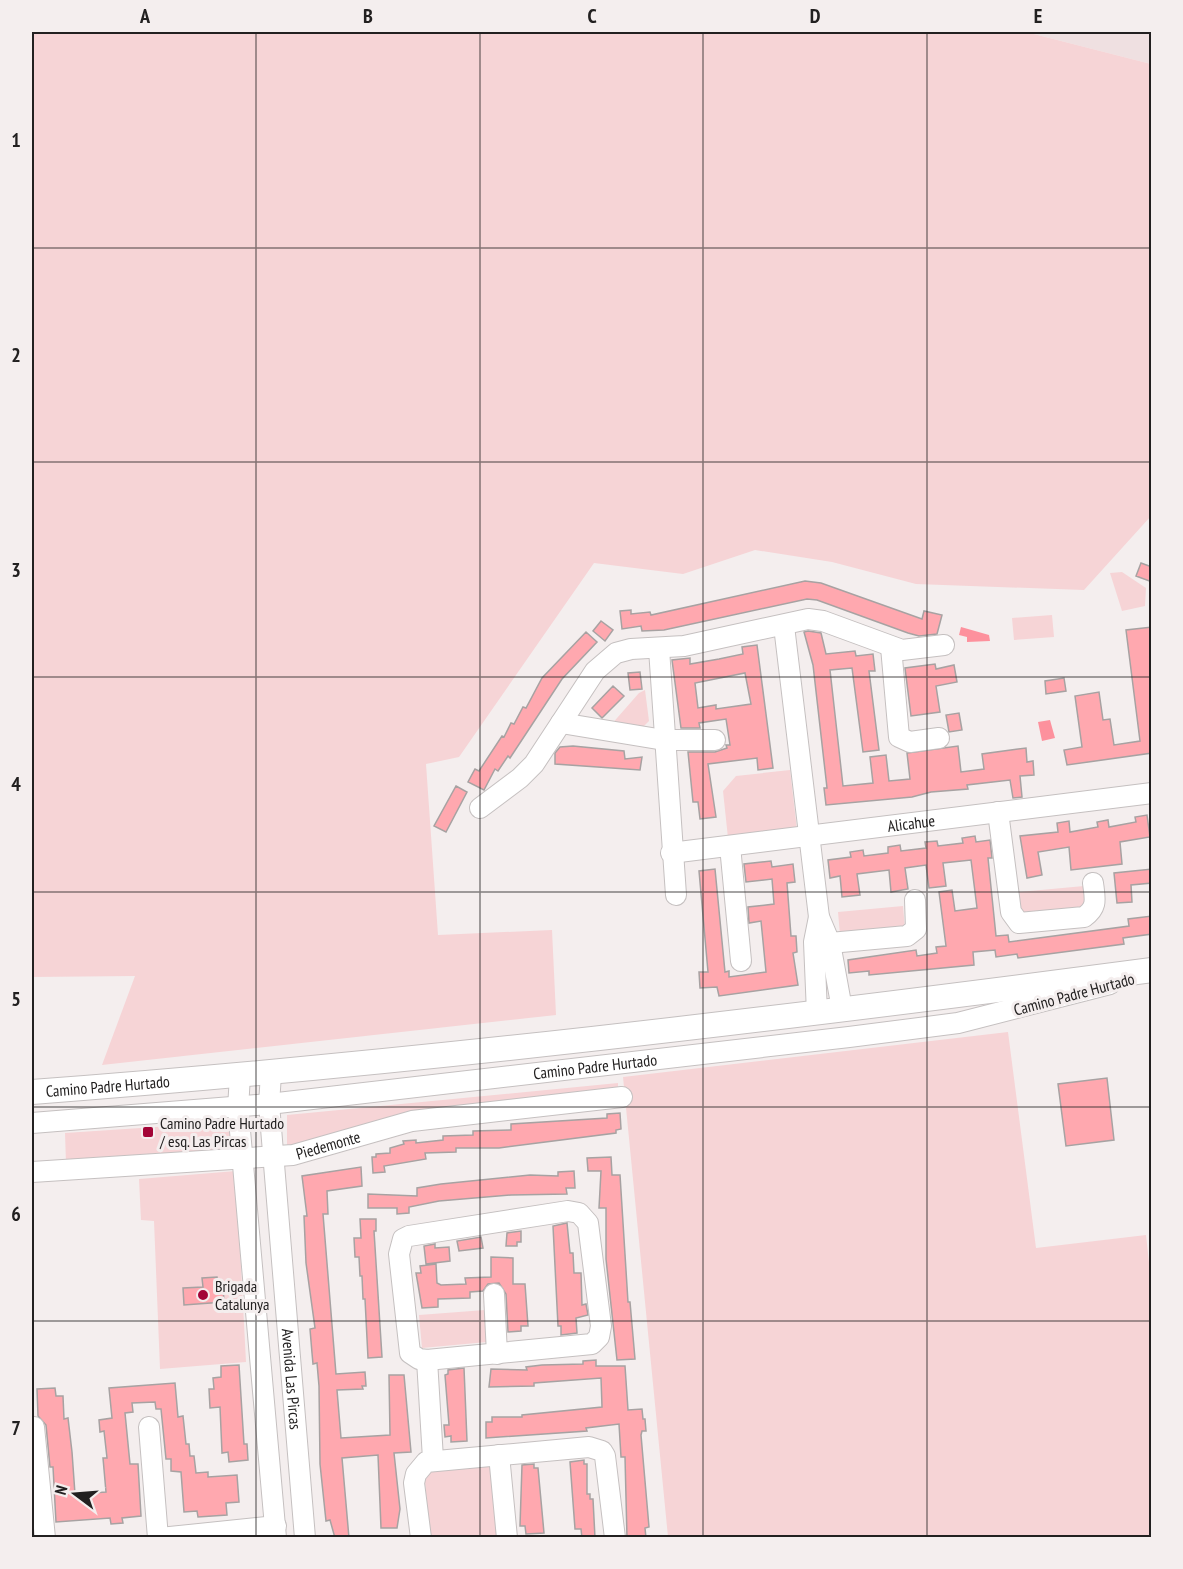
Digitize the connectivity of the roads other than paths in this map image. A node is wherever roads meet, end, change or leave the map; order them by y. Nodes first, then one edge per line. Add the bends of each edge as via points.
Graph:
1 (784, 626) junction
2 (944, 645) dead end
3 (891, 647) junction
4 (659, 650) junction
5 (561, 723) junction
6 (939, 738) dead end
7 (664, 740) junction
8 (715, 740) dead end
9 (1152, 793) edge
10 (480, 808) dead end
11 (998, 812) junction
12 (808, 837) junction
13 (730, 846) junction
14 (671, 853) junction
15 (1093, 883) dead end
16 (676, 895) dead end
17 (915, 900) dead end
18 (819, 916) junction
19 (830, 943) junction
20 (741, 961) dead end
21 (1152, 972) edge
22 (842, 1009) junction
23 (817, 1013) junction
24 (272, 1074) junction
25 (240, 1076) junction
26 (32, 1092) edge
27 (622, 1097) dead end
28 (269, 1104) junction
29 (238, 1108) junction
30 (32, 1123) edge
31 (273, 1156) junction
32 (243, 1159) junction
33 (32, 1172) edge
34 (279, 1219) junction
35 (249, 1223) junction
36 (494, 1294) dead end
37 (497, 1354) junction
38 (427, 1360) junction
39 (34, 1427) dead end
40 (149, 1427) dead end
41 (499, 1455) junction
42 (433, 1459) junction
43 (276, 1532) edge
44 (169, 1537) edge
45 (45, 1538) edge
46 (159, 1538) edge
47 (305, 1538) edge
48 (421, 1538) edge
49 (507, 1538) edge
50 (615, 1538) edge

1 - 3 street via 823,621
1 - 4 street
1 - 12 street
2 - 3 street via 902,650
3 - 6 street via 899,737 910,742
4 - 5 street via 616,653 595,671
4 - 7 street
5 - 7 street
5 - 10 street via 534,764
7 - 8 street
7 - 14 street
9 - 11 street, Alicahue
11 - 12 street, Alicahue
11 - 15 street via 1011,912 1019,923 1084,917 1095,904
12 - 13 street, Alicahue
12 - 18 street
13 - 14 street, Alicahue
13 - 20 street
14 - 16 street
17 - 19 street via 916,929 907,936
18 - 19 street
18 - 23 street via 814,942
19 - 22 street
21 - 22 main road, Camino Padre Hurtado
21 - 28 street, Camino Padre Hurtado via 958,1023
22 - 23 main road, Camino Padre Hurtado
23 - 24 main road, Camino Padre Hurtado
24 - 25 main road, Camino Padre Hurtado
24 - 28 street, Avenida Las Pircas
25 - 26 main road, Camino Padre Hurtado
25 - 29 street, Avenida Las Pircas
27 - 31 street, Piedemonte via 412,1121 293,1155
28 - 29 street, Camino Padre Hurtado
28 - 31 street, Avenida Las Pircas
29 - 30 street, Camino Padre Hurtado
29 - 32 street, Avenida Las Pircas
31 - 32 street, Piedemonte
31 - 34 street, Avenida Las Pircas
32 - 33 street, Piedemonte
32 - 35 street, Avenida Las Pircas
34 - 35 street via 264,1214
34 - 47 street, Avenida Las Pircas
35 - 43 street, Avenida Las Pircas
36 - 37 street
37 - 38 street
37 - 38 street via 587,1346 597,1340 601,1326 588,1223 579,1213 568,1211 403,1239 399,1254 408,1348 414,1356
38 - 42 street
39 - 45 street
40 - 46 street
41 - 42 street
41 - 49 street
41 - 50 street via 589,1447 602,1451
42 - 48 street via 421,1466 414,1482
43 - 44 street
44 - 46 street

